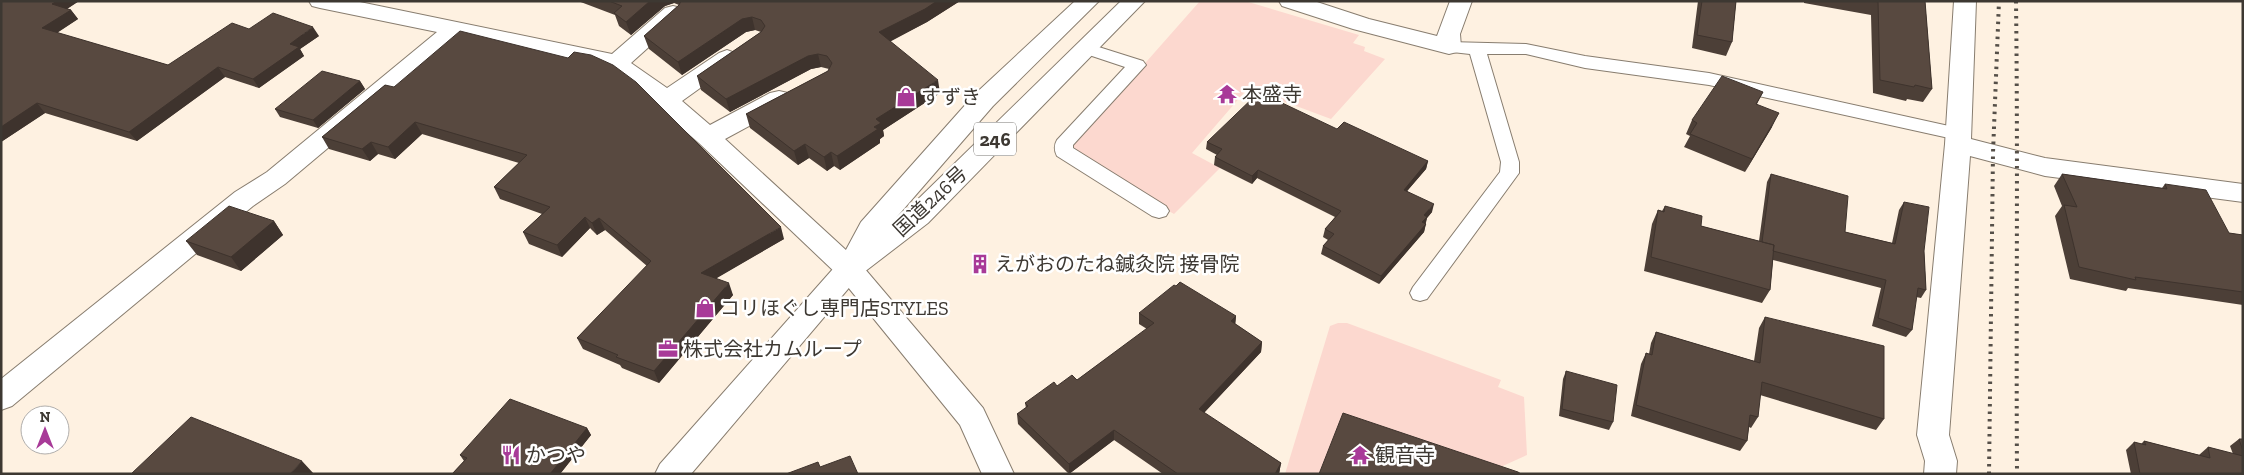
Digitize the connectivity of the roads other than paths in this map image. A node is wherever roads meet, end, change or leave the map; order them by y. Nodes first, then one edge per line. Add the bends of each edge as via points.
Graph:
1 (320, 1) edge
2 (1088, 1) edge
3 (1134, 1) edge
4 (1290, 1) edge
5 (1460, 1) edge
6 (1965, 1) edge
7 (674, 12) edge
8 (456, 28) junction
9 (747, 44) edge
10 (1449, 47) junction
11 (1086, 48) junction
12 (1476, 49) junction
13 (615, 64) junction
14 (795, 90) edge
15 (666, 101) junction
16 (708, 137) junction
17 (1958, 139) junction
18 (2243, 193) edge
19 (1159, 211) dead end
20 (849, 269) junction
21 (1420, 293) dead end
22 (1, 397) edge
23 (670, 474) edge
24 (998, 474) edge
25 (1940, 474) edge

1 - 8 main road
2 - 20 main road, 国道246号 / 246 via 984,100 871,229
3 - 11 main road, 国道246号 / 246
4 - 10 main road
5 - 10 main road via 1448,34
6 - 17 main road
7 - 13 main road
8 - 13 main road
8 - 22 main road via 276,178 244,199
9 - 15 main road
10 - 12 lane
11 - 19 lane via 1137,65 1064,144 1064,151
11 - 20 main road, 国道246号 / 246 via 918,216
12 - 17 lane via 1526,49 1585,62 1709,79
12 - 21 lane via 1510,162 1509,173
13 - 15 main road via 646,83
14 - 16 main road
15 - 16 main road
16 - 20 main road
17 - 18 main road via 2046,167
17 - 25 main road via 1933,435 1941,461
20 - 23 main road, 国道246号 / 246
20 - 24 main road via 972,417

